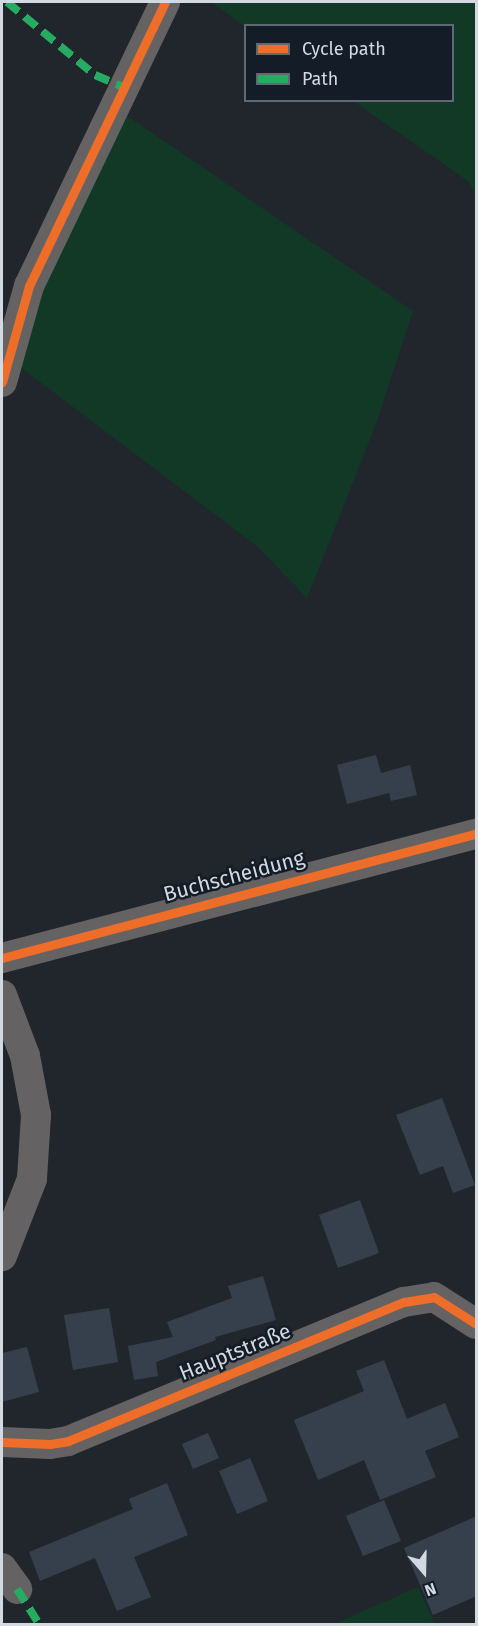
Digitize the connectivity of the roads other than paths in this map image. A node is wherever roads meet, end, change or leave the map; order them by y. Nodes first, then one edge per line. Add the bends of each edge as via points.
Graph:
1 (165, 2) edge
2 (2, 382) edge
3 (477, 834) edge
4 (2, 958) edge
5 (2, 995) edge
6 (2, 1256) edge
7 (477, 1324) edge
8 (2, 1442) edge

1 - 2 street via 29,286
3 - 4 street, Buchscheidung
5 - 6 street via 25,1056 36,1115 32,1179
7 - 8 street, Hauptstraße via 434,1298 404,1302 68,1441

